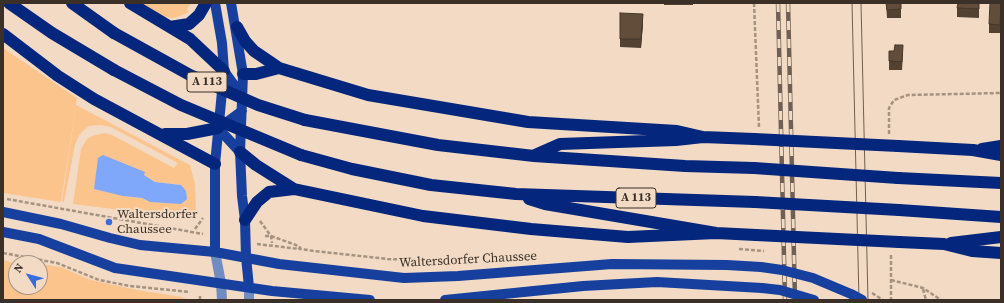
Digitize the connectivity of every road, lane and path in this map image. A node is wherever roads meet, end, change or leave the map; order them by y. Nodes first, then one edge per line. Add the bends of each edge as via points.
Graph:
1 (9, 3) edge
2 (72, 3) edge
3 (130, 3) edge
4 (206, 3) edge
5 (215, 3) edge
6 (231, 3) edge
7 (754, 3) edge
8 (170, 27) junction
9 (237, 27) junction
10 (755, 30) dead end
11 (3, 34) edge
12 (279, 68) junction
13 (243, 74) junction
14 (226, 79) junction
15 (1001, 93) edge
16 (244, 99) junction
17 (242, 111) junction
18 (218, 128) junction
19 (156, 132) junction
20 (703, 137) junction
21 (894, 143) junction
22 (1001, 146) edge
23 (973, 150) junction
24 (240, 152) junction
25 (1001, 155) edge
26 (534, 156) junction
27 (215, 164) junction
28 (1001, 183) edge
29 (294, 189) junction
30 (516, 194) junction
31 (3, 199) edge
32 (3, 212) edge
33 (1001, 216) edge
34 (259, 219) dead end
35 (245, 220) junction
36 (191, 231) dead end
37 (3, 232) edge
38 (716, 233) junction
39 (265, 236) dead end
40 (271, 236) junction
41 (1001, 237) edge
42 (272, 243) dead end
43 (944, 244) junction
44 (275, 246) dead end
45 (895, 246) junction
46 (300, 247) junction
47 (732, 248) dead end
48 (764, 251) dead end
49 (215, 252) junction
50 (1001, 253) edge
51 (246, 257) junction
52 (463, 262) dead end
53 (891, 280) junction
54 (221, 283) junction
55 (249, 287) junction
56 (923, 288) junction
57 (200, 294) dead end
58 (200, 300) edge
59 (222, 300) edge
60 (249, 300) edge
61 (370, 300) edge
62 (445, 300) edge
63 (814, 300) edge
64 (862, 300) edge
65 (891, 300) edge
66 (926, 300) edge
67 (941, 300) edge

1 - 30 highway, A 113, bridge via 52,33 114,70 181,105 294,152 352,169 431,185
2 - 26 highway, A 113, bridge via 114,32 190,75 258,105 305,120 350,129 438,145
3 - 8 highway
4 - 8 highway via 199,15 189,24
5 - 14 main road
6 - 9 main road
7 - 10 path
8 - 14 highway via 190,39
9 - 12 highway via 254,51
9 - 13 main road
11 - 19 highway via 58,76
12 - 13 highway via 256,74
12 - 20 highway via 368,95 457,111 528,122 677,131
13 - 14 main road
13 - 16 main road
14 - 16 main road
14 - 18 main road
15 - 21 path via 908,95 894,100 889,108
16 - 17 main road
17 - 18 main road
17 - 24 main road
18 - 19 highway via 173,135
18 - 24 main road
18 - 27 main road
19 - 27 highway
20 - 21 highway, bridge
20 - 26 highway via 560,144
21 - 23 highway
22 - 23 highway
23 - 25 highway
24 - 29 highway
24 - 35 main road
26 - 28 highway, A 113, bridge
27 - 49 main road
29 - 35 highway via 269,192 257,202
29 - 38 highway via 423,216 531,229 628,237
30 - 33 highway, A 113, bridge via 755,202
30 - 38 highway via 544,204
31 - 36 path
32 - 49 main road, Waltersdorfer Chaussee via 140,244
34 - 40 path
35 - 51 main road
37 - 54 main road via 39,239 115,268
38 - 45 highway, bridge
39 - 40 path
40 - 42 path
40 - 46 path
41 - 43 highway
43 - 45 highway
43 - 50 highway via 972,251
44 - 46 path
45 - 53 path
46 - 52 path via 388,259
47 - 48 path
49 - 51 main road, Waltersdorfer Chaussee
49 - 54 street
51 - 55 main road
51 - 64 main road, Waltersdorfer Chaussee, bridge via 279,264 404,278 612,264 728,265 782,270 812,278
53 - 56 path
53 - 65 path
54 - 55 main road
54 - 59 street
55 - 60 street
55 - 61 main road
56 - 66 path
56 - 67 path
57 - 58 path
62 - 63 main road, bridge via 583,286 657,282 780,290

